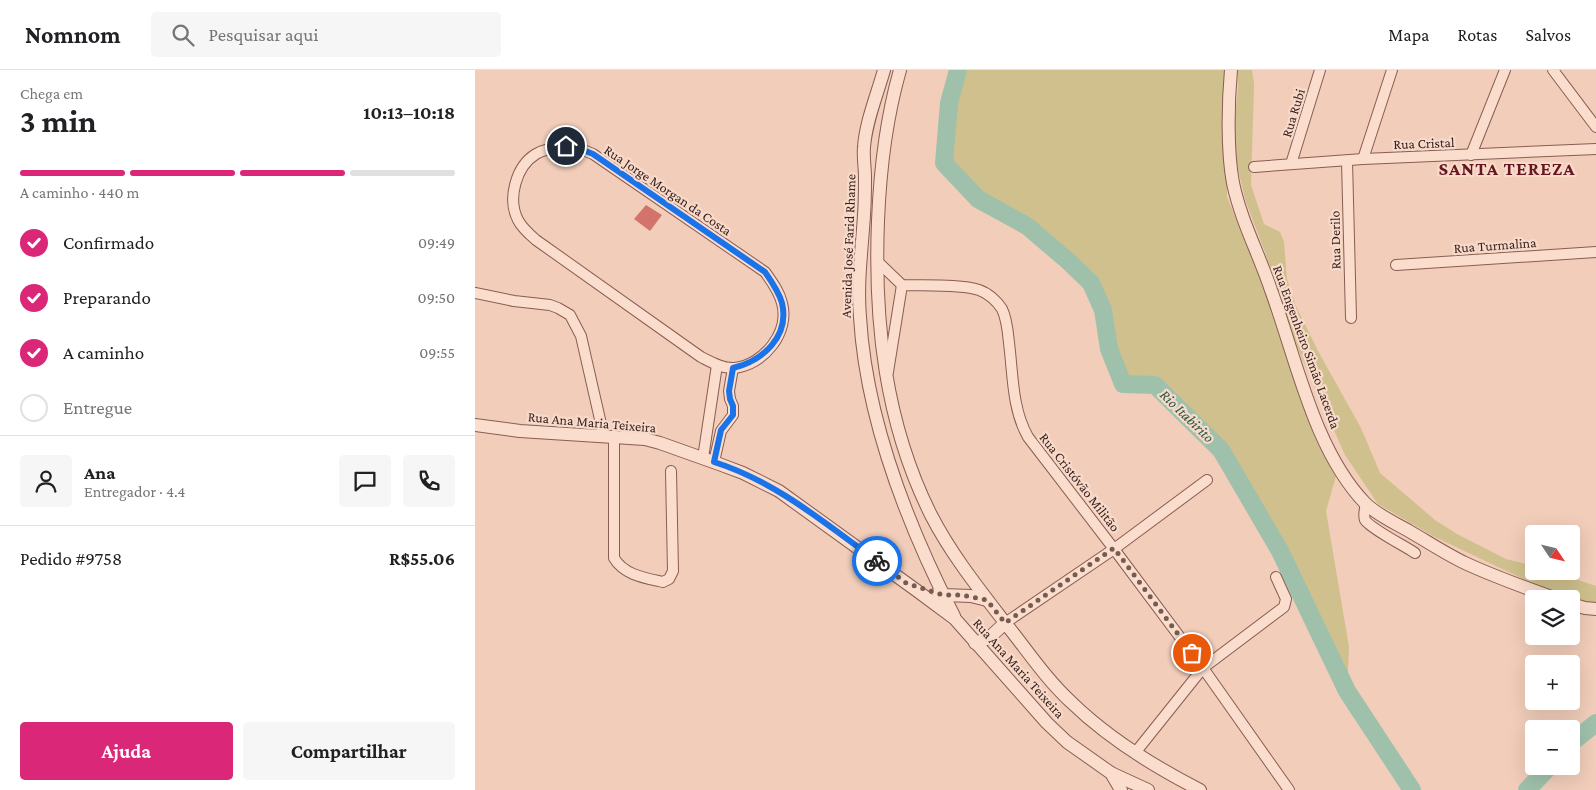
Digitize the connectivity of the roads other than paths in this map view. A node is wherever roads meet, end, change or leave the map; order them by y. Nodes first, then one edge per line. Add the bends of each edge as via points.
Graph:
1 (884, 70) edge
2 (900, 70) edge
3 (1231, 70) edge
4 (1320, 70) edge
5 (1392, 70) edge
6 (1505, 70) edge
7 (1553, 70) edge
8 (1596, 127) edge
9 (1596, 149) edge
10 (1471, 155) junction
11 (1363, 159) junction
12 (1347, 160) junction
13 (1291, 164) junction
14 (1253, 168) dead end
15 (1596, 252) edge
16 (877, 261) junction
17 (1396, 265) dead end
18 (902, 285) junction
19 (475, 293) edge
20 (1351, 318) dead end
21 (717, 365) junction
22 (733, 368) junction
23 (887, 383) junction
24 (475, 425) edge
25 (609, 437) junction
26 (708, 460) junction
27 (671, 471) dead end
28 (1207, 480) dead end
29 (1366, 504) junction
30 (1114, 548) junction
31 (1415, 552) dead end
32 (1276, 577) dead end
33 (906, 583) junction
34 (1534, 590) edge
35 (943, 595) junction
36 (987, 600) junction
37 (1580, 607) edge
38 (1596, 610) edge
39 (955, 619) junction
40 (1005, 623) junction
41 (975, 643) junction
42 (1203, 668) junction
43 (1135, 753) junction
44 (1111, 773) junction
45 (1121, 789) edge
46 (1288, 789) edge
47 (1148, 790) edge
48 (1200, 790) edge

1 - 35 street, Avenida José Farid Rhame via 864,147 859,317 865,364 881,435 901,496
2 - 16 street via 884,141
3 - 29 street, Rua Engenheiro Simão Lacerda via 1230,145 1233,181 1242,216 1327,446
4 - 13 street, Rua Rubi
5 - 11 street
6 - 10 street
7 - 8 street
9 - 10 street, Rua Cristal
10 - 11 street, Rua Cristal
11 - 12 street, Rua Cristal
12 - 13 street, Rua Cristal
12 - 20 street, Rua Derilo
13 - 14 street, Rua Cristal
15 - 17 street, Rua Turmalina
16 - 18 street
16 - 23 street via 878,304
18 - 23 street
18 - 30 street, Rua Cristóvão Militão via 970,288 985,293 997,303 1005,317 1016,406 1024,430
19 - 25 street via 550,305 570,315 581,336
21 - 22 street, Rua Jorge Morgan da Costa
21 - 22 street, Rua Jorge Morgan da Costa via 701,357 525,230 517,219 513,195 516,180 535,155 550,148 566,146 593,154 765,272 782,303 783,321 779,336 758,358
21 - 26 street
22 - 26 street via 729,395 733,415 721,430
23 - 36 street via 914,475 931,516
24 - 25 street, Rua Ana Maria Teixeira
25 - 26 street, Rua Ana Maria Teixeira via 645,439
25 - 27 street via 614,558 619,566 631,573 663,582 673,571
26 - 33 street, Rua Ana Maria Teixeira via 779,491
28 - 30 street
29 - 31 street via 1364,513 1368,522
29 - 34 street, Rua Engenheiro Simão Lacerda via 1465,563
30 - 40 street
30 - 42 street, Rua Cristóvão Militão
32 - 42 street via 1286,599 1284,607
33 - 35 street
33 - 39 street, Rua Ana Maria Teixeira
35 - 36 street
35 - 39 street, Avenida José Farid Rhame
36 - 40 street
37 - 38 street
39 - 41 street, Rua Ana Maria Teixeira
40 - 41 street via 989,638
40 - 43 street via 1069,701
41 - 44 street, Rua Ana Maria Teixeira via 1047,723 1067,742
42 - 43 street
42 - 46 street, Rua Cristóvão Militão
43 - 48 street
44 - 45 street, Rua Ana Maria Teixeira
44 - 47 street

